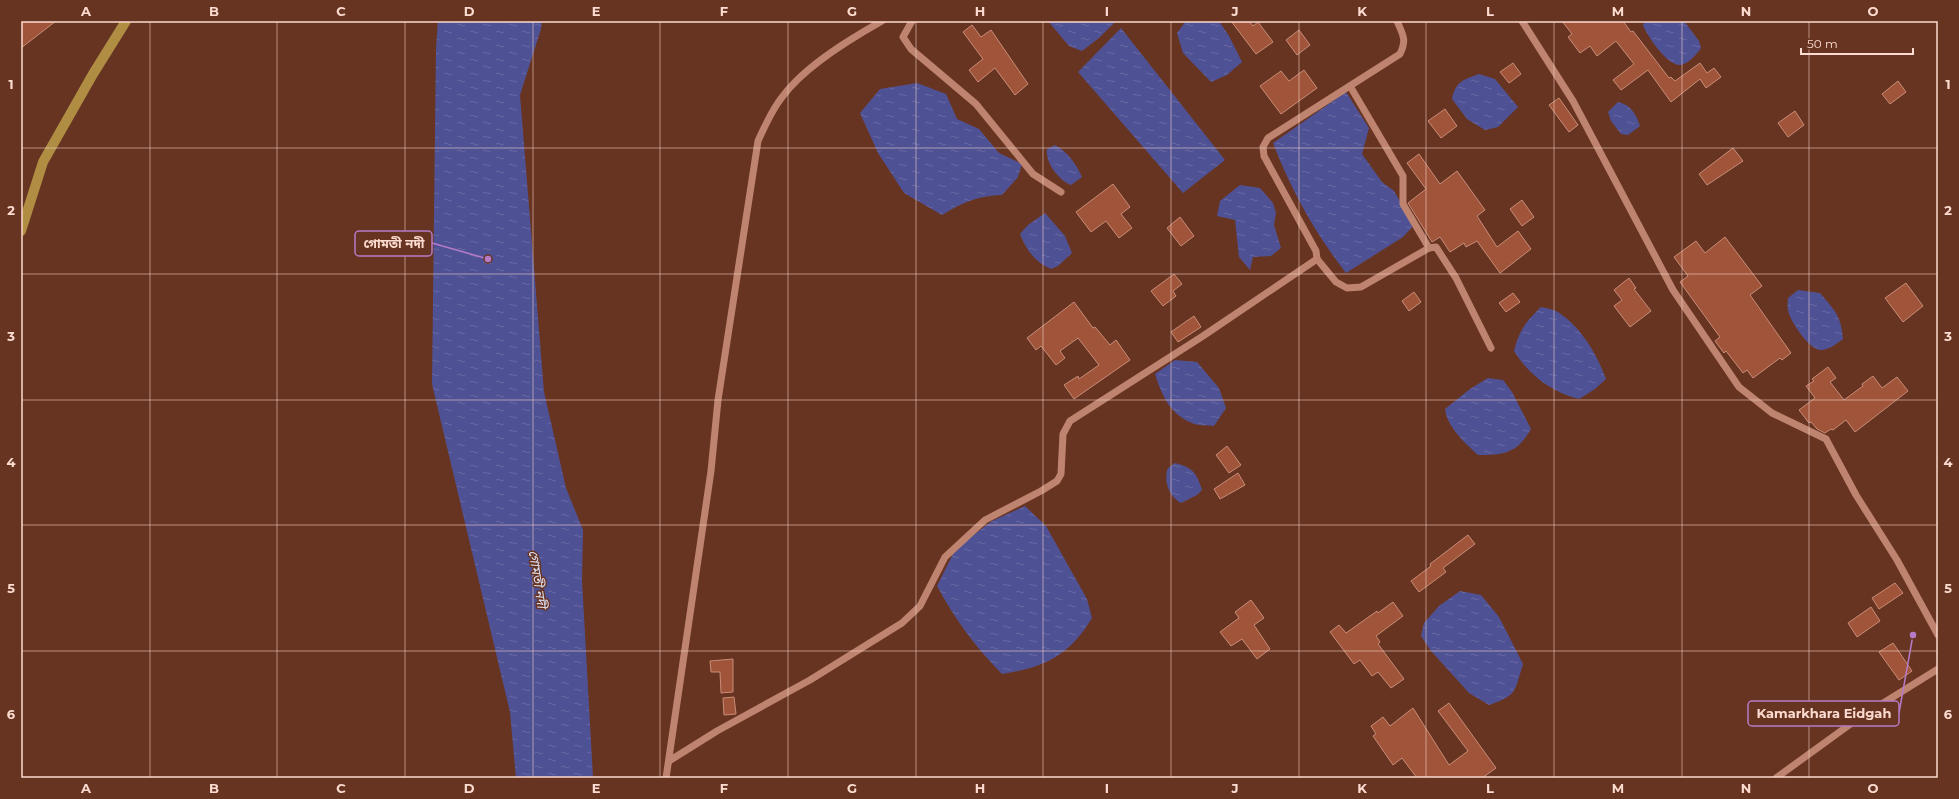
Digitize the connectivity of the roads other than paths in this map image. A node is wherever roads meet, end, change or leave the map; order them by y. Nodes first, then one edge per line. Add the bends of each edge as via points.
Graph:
1 (126, 21) edge
2 (882, 21) edge
3 (912, 21) edge
4 (1397, 21) edge
5 (1532, 21) edge
6 (1524, 23) edge
7 (1350, 86) junction
8 (1060, 192) dead end
9 (21, 231) edge
10 (1429, 248) junction
11 (1317, 259) junction
12 (1491, 348) dead end
13 (1938, 636) edge
14 (1938, 669) edge
15 (669, 761) junction
16 (666, 778) edge
17 (1776, 778) edge

1 - 9 main road via 43,162
2 - 15 street via 851,38 798,78 769,117 758,141 718,400 711,471
3 - 8 street via 903,37 911,49 976,104 1033,174
4 - 7 street via 1405,45 1400,54
5 - 6 street
6 - 13 street via 1573,101 1673,290 1739,387 1772,413 1826,438
7 - 10 street via 1403,176 1403,204
7 - 11 street via 1268,138 1263,147 1264,156 1316,251
10 - 11 street via 1361,287 1347,288 1336,282
10 - 12 street via 1436,247 1456,278
11 - 15 street via 1070,421 1063,434 1061,474 1057,481 985,520 945,557 920,606 902,623 810,680 717,731
14 - 17 street via 1869,711
15 - 16 street

